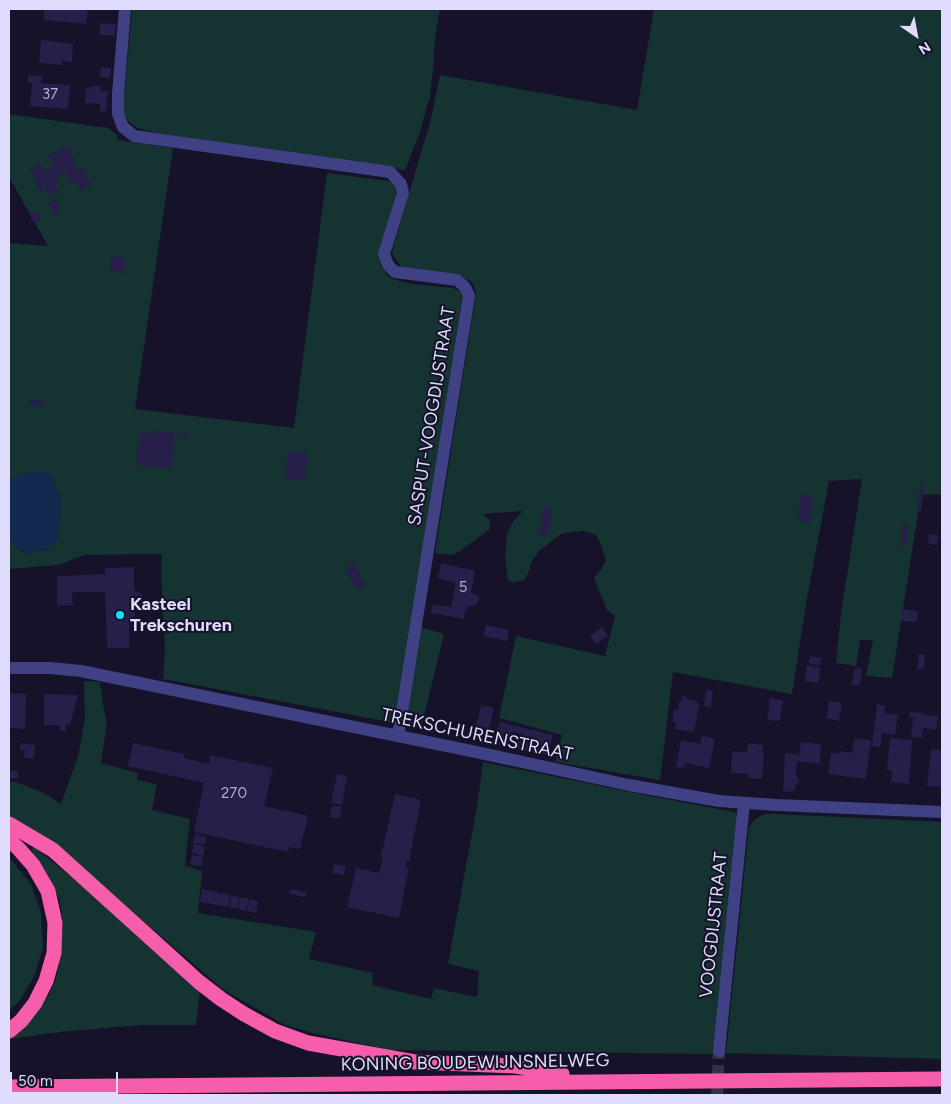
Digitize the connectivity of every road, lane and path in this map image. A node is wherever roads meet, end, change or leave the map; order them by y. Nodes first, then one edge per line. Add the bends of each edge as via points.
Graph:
1 (125, 9) edge
2 (9, 668) edge
3 (398, 736) junction
4 (744, 803) junction
5 (942, 812) edge
6 (9, 824) edge
7 (9, 840) edge
8 (9, 1031) edge
9 (719, 1051) tunnel mouth
10 (942, 1079) edge
11 (598, 1081) junction
12 (9, 1087) edge

1 - 3 street, SASPUT-VOOGDIJSTRAAT via 118,104 123,127 134,136 390,172 401,184 403,193 384,254 388,265 395,272 456,280 465,287 469,296
2 - 3 street, TREKSCHURENSTRAAT via 81,671
3 - 4 street, TREKSCHURENSTRAAT via 659,791
4 - 5 street, TREKSCHURENSTRAAT
4 - 9 street, VOOGDIJSTRAAT
6 - 11 highway via 53,850 199,982 244,1014 276,1031 308,1043 415,1062 516,1066
7 - 8 highway via 33,864 48,891 55,923 54,953 46,981 35,1003
10 - 11 highway, KONING BOUDEWIJNSNELWEG
11 - 12 highway, KONING BOUDEWIJNSNELWEG

